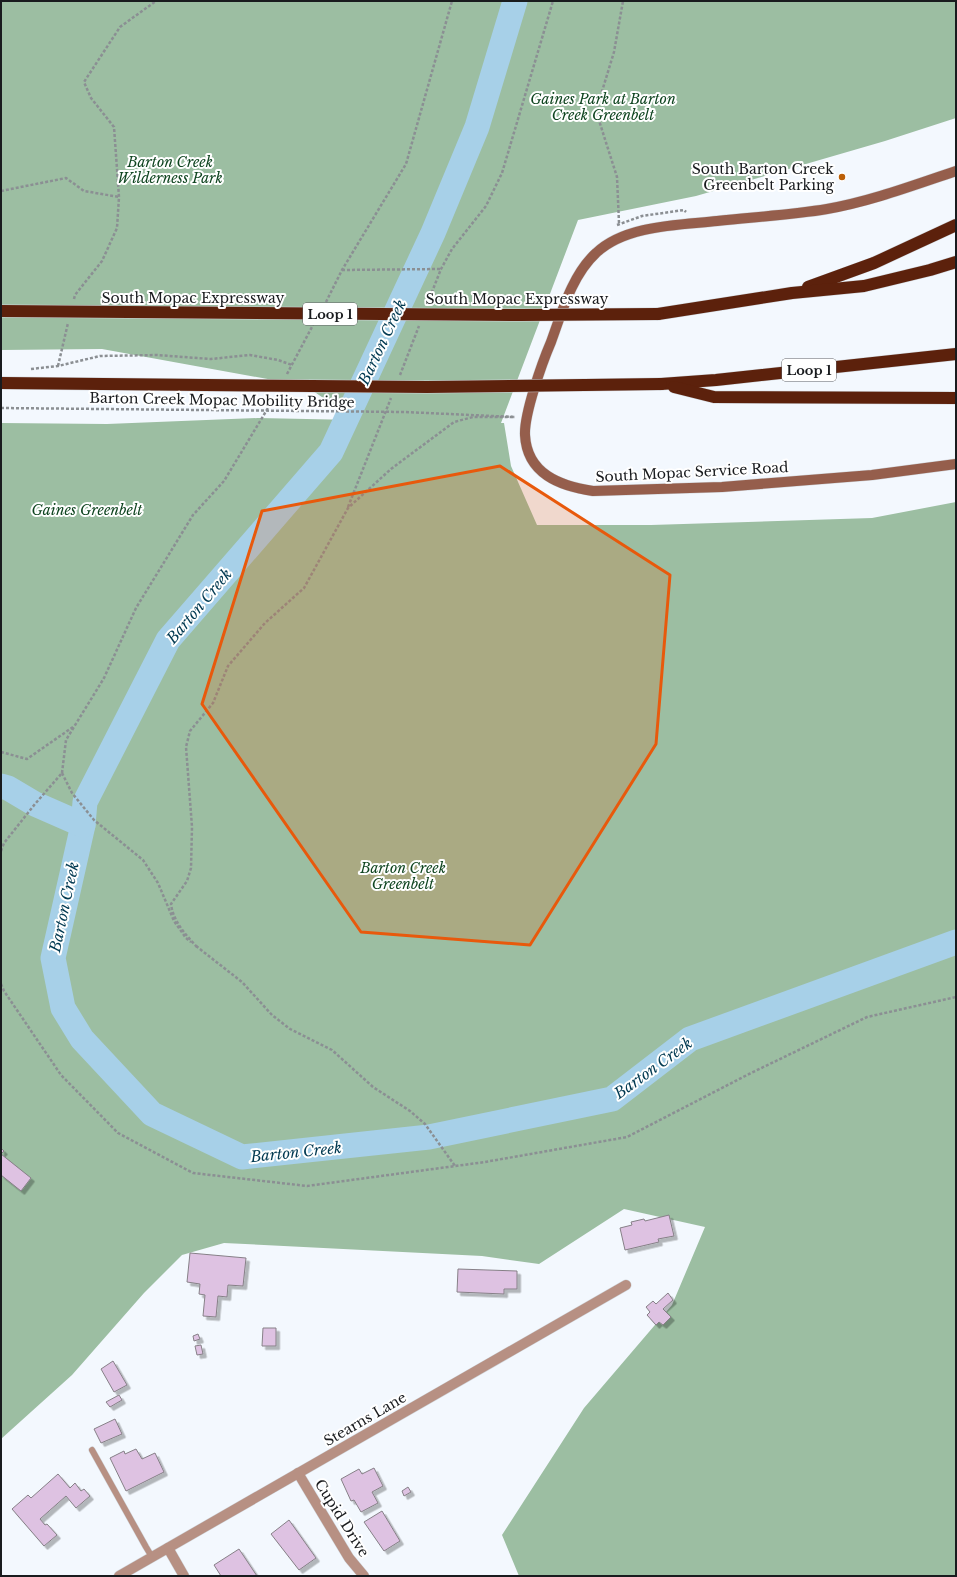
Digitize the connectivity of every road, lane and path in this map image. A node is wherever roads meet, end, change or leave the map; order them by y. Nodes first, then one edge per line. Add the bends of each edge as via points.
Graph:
1 (156, 1) edge
2 (553, 1) edge
3 (623, 1) edge
4 (956, 171) edge
5 (1, 191) edge
6 (118, 197) junction
7 (619, 223) dead end
8 (956, 225) edge
9 (956, 262) edge
10 (342, 270) dead end
11 (792, 293) junction
12 (73, 302) dead end
13 (1, 311) edge
14 (70, 316) dead end
15 (956, 354) edge
16 (292, 365) dead end
17 (58, 366) junction
18 (29, 370) dead end
19 (1, 384) edge
20 (661, 384) junction
21 (956, 398) edge
22 (1, 408) edge
23 (956, 464) edge
24 (75, 725) dead end
25 (1, 752) edge
26 (1, 840) edge
27 (4, 843) junction
28 (1, 851) edge
29 (197, 946) junction
30 (1, 984) edge
31 (956, 997) edge
32 (455, 1166) junction
33 (626, 1286) dead end
34 (92, 1450) dead end
35 (298, 1473) junction
36 (168, 1548) junction
37 (152, 1557) junction
38 (119, 1576) edge
39 (184, 1576) edge
40 (364, 1576) edge

1 - 6 path via 120,28 84,82 91,98 114,127
2 - 10 path via 502,173 486,206 452,249 441,269
3 - 7 path via 614,52 596,111 617,177
4 - 23 main road, South Mopac Service Road via 884,196 828,209 664,226 628,234 611,242 596,252 574,283 547,350 524,429 529,455 546,476 574,488 593,491 722,487 872,475
5 - 6 path via 66,178 84,191
6 - 12 path via 117,228 102,261 75,294
8 - 11 highway via 874,262
9 - 11 highway, South Mopac Expressway / Loop 1 via 864,286
11 - 13 highway, South Mopac Expressway / Loop 1, bridge via 658,314
14 - 17 path
15 - 20 highway, Loop 1
16 - 17 path via 250,355 211,359 157,355 100,356
17 - 18 path
19 - 20 highway, Loop 1, bridge via 427,387
20 - 21 highway via 714,397
22 - 29 path, Barton Creek Mopac Mobility Bridge, bridge via 405,412 515,417 473,417 454,422 391,469 348,508 304,588 264,623 228,666 212,703 190,731 186,746 192,827 191,868 187,881 171,904 172,913 183,931
24 - 25 path via 27,759
26 - 27 path
27 - 28 path
27 - 29 path via 62,773 72,794 94,820 143,860 158,884 174,921 186,938
29 - 32 path via 242,982 272,1015 290,1029 332,1050 373,1086 410,1111 425,1124
30 - 32 path via 61,1075 118,1133 193,1173 307,1186
31 - 32 path via 868,1017 749,1074 627,1137
33 - 35 street, Stearns Lane
34 - 37 lane
35 - 36 street, Stearns Lane
35 - 40 street, Cupid Drive via 349,1558
36 - 37 street, Stearns Lane
36 - 39 street
37 - 38 street, Stearns Lane

